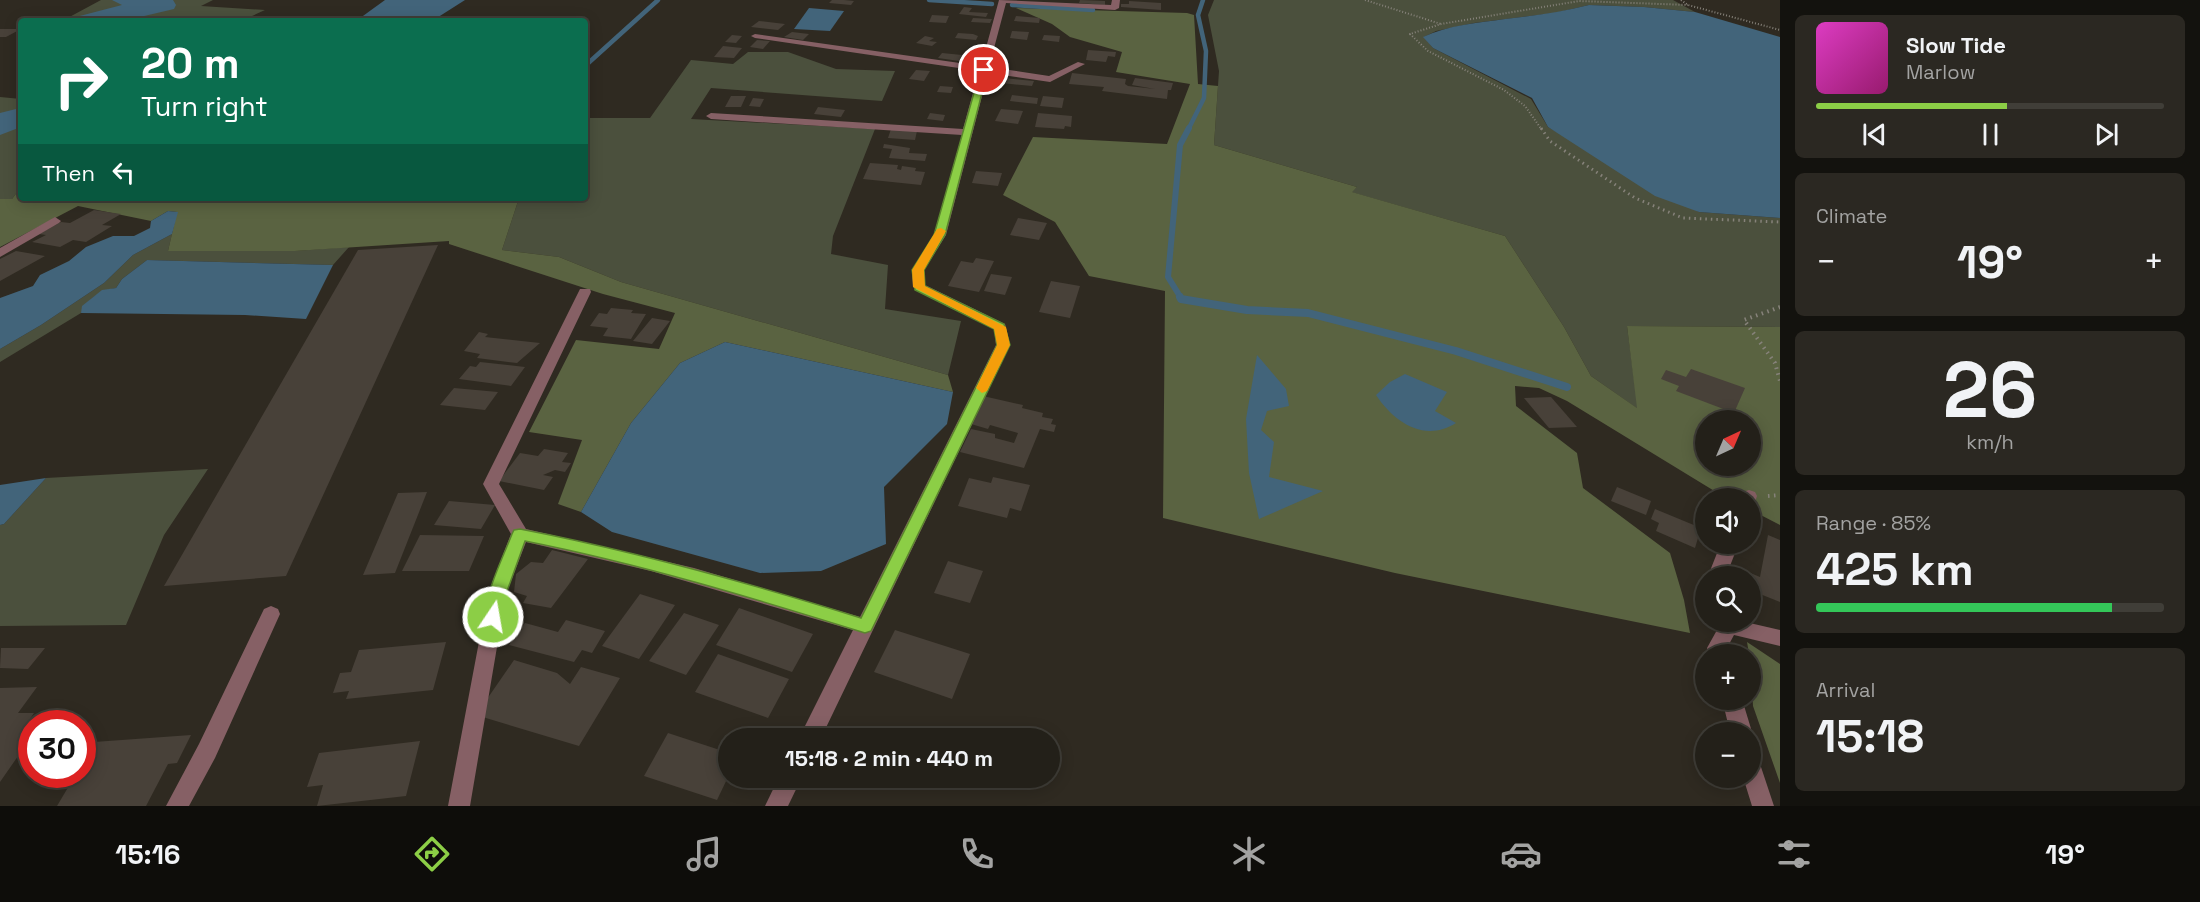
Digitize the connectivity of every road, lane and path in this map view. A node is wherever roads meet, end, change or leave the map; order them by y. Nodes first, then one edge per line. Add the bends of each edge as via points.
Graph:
1 (1116, 0) edge
2 (1365, 0) edge
3 (1681, 0) edge
4 (1003, 1) edge
5 (1688, 5) junction
6 (1441, 24) junction
7 (1780, 30) edge
8 (755, 36) dead end
9 (1081, 64) dead end
10 (984, 70) junction
11 (711, 116) dead end
12 (968, 132) junction
13 (55, 221) dead end
14 (1780, 222) edge
15 (0, 253) edge
16 (585, 292) dead end
17 (1780, 307) edge
18 (1780, 381) edge
19 (520, 534) junction
20 (271, 614) dead end
21 (865, 626) junction
22 (1758, 632) edge
23 (1780, 638) edge
24 (815, 728) edge
25 (785, 788) edge
26 (1757, 788) edge
27 (177, 806) edge
28 (459, 806) edge
29 (776, 806) edge
30 (1762, 806) edge

1 - 4 street via 1115,8
2 - 6 path
3 - 5 path
4 - 10 street
5 - 6 path via 1578,1
5 - 7 path
6 - 14 path via 1410,34 1428,51 1504,90 1525,106 1550,141 1635,198 1683,218
8 - 10 street
9 - 10 street via 1050,79
10 - 12 street
11 - 12 street
12 - 21 street via 940,235 918,270 919,287 1000,327 1003,345
13 - 15 street
16 - 19 street via 490,484
17 - 18 path via 1744,320 1775,363
19 - 21 street via 751,591
19 - 28 street via 497,594
20 - 27 street
21 - 24 street
22 - 23 street
25 - 29 street
26 - 30 street

